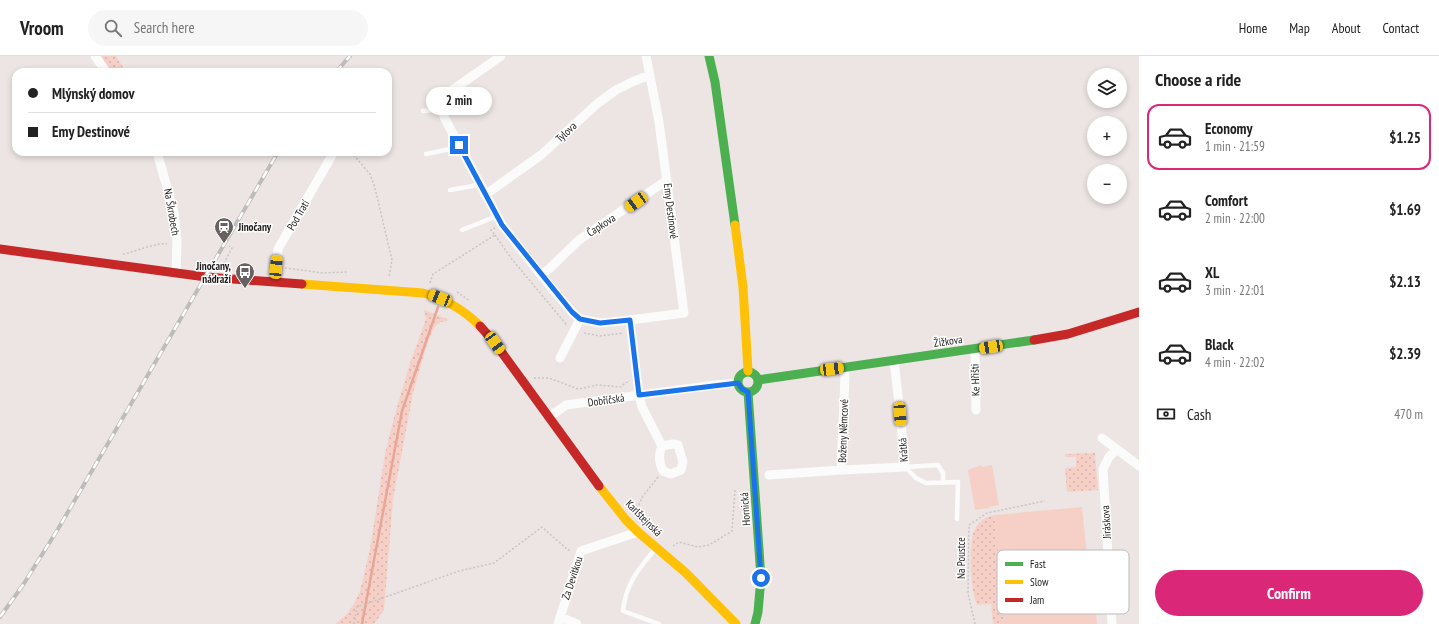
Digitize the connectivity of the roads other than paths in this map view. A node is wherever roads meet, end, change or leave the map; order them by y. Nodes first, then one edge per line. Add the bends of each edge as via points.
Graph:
1 (95, 56) edge
2 (501, 56) edge
3 (646, 56) edge
4 (709, 56) edge
5 (103, 68) edge
6 (650, 75) junction
7 (443, 109) junction
8 (424, 111) dead end
9 (459, 145) junction
10 (426, 154) dead end
11 (158, 156) edge
12 (332, 156) edge
13 (667, 180) junction
14 (479, 183) junction
15 (450, 190) dead end
16 (485, 195) junction
17 (497, 216) junction
18 (462, 230) dead end
19 (0, 248) edge
20 (176, 273) junction
21 (541, 275) junction
22 (275, 281) junction
23 (1139, 312) edge
24 (630, 320) junction
25 (578, 322) junction
26 (975, 350) junction
27 (560, 358) dead end
28 (894, 360) junction
29 (844, 368) junction
30 (748, 372) junction
31 (758, 380) junction
32 (738, 383) junction
33 (748, 392) junction
34 (639, 395) junction
35 (976, 410) dead end
36 (549, 417) junction
37 (1102, 438) dead end
38 (662, 446) junction
39 (1116, 449) junction
40 (1139, 466) edge
41 (905, 467) junction
42 (842, 470) junction
43 (769, 475) dead end
44 (943, 483) junction
45 (957, 519) dead end
46 (638, 532) junction
47 (656, 547) junction
48 (1108, 550) edge
49 (1111, 614) edge
50 (559, 621) edge
51 (577, 624) edge
52 (659, 624) edge
53 (736, 624) edge
54 (755, 624) edge
55 (1112, 624) edge

1 - 5 street
2 - 7 street via 448,93
3 - 6 street, Emy Destinové
4 - 30 street via 723,135 742,287
6 - 13 street, Emy Destinové
6 - 16 street, Tylova via 616,90 598,103 541,155
7 - 8 lane
7 - 9 street via 444,117
9 - 10 lane
9 - 14 street
11 - 20 street, Na Škrobech via 174,212 177,239
12 - 22 street, Pod Tratí via 278,249
13 - 21 street, Čapkova via 579,240
13 - 24 street, Emy Destinové via 684,313
14 - 15 lane
14 - 16 street
16 - 17 street
17 - 18 lane
17 - 21 street
19 - 20 street, Karlštejnská
20 - 22 street, Karlštejnská
21 - 25 street
22 - 36 street, Karlštejnská via 423,293 450,302 460,307 495,343
23 - 26 street, Žižkova via 1068,334
24 - 25 street, Emy Destinové
24 - 34 street
25 - 27 street
26 - 28 street, Žižkova
26 - 35 street, Ke Hřišti
28 - 29 street, Žižkova
28 - 41 street, Krátká
29 - 31 street, Žižkova
29 - 42 street, Boženy Němcové
30 - 31 street via 754,374
30 - 32 street via 742,374
31 - 33 street via 757,386
32 - 33 street
32 - 34 street, Dobříčská
33 - 54 street, Hornická via 761,578
34 - 36 street, Dobříčská via 566,405
34 - 38 street via 642,407
36 - 46 street, Karlštejnská via 594,479
37 - 39 street
38 - 38 street via 678,445 682,452 681,470 671,474 663,471 659,455
39 - 40 street
39 - 48 street, Jiráskova via 1103,469
41 - 42 street, Boženy Němcové
41 - 44 lane via 916,478 926,483
41 - 44 lane via 938,465 943,473
42 - 43 street, Boženy Němcové
44 - 45 lane via 958,482
46 - 47 street, Karlštejnská
46 - 50 street, Za Devítkou via 581,551
47 - 52 lane via 635,574 625,596 623,611
47 - 53 street, Karlštejnská via 686,573
49 - 55 street, Jiráskova
50 - 51 street, Za Devítkou

